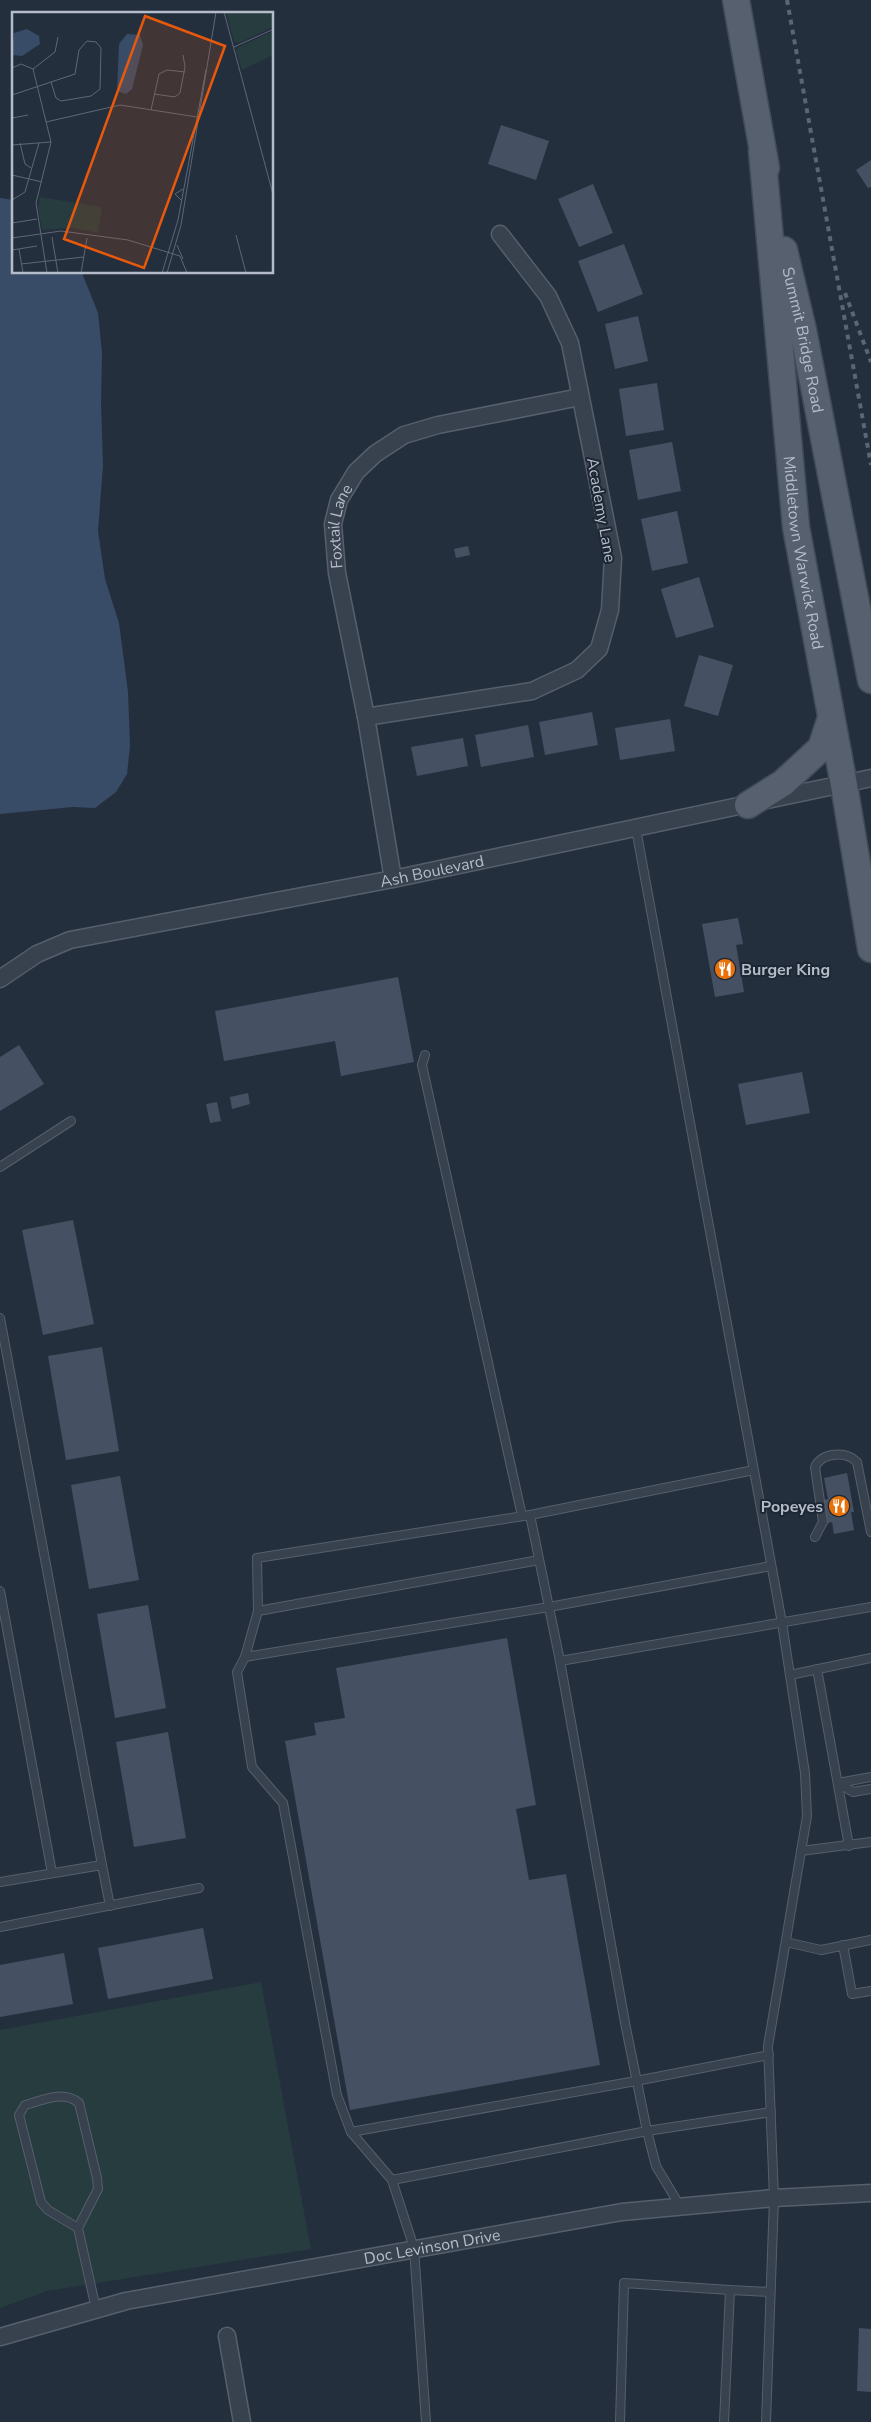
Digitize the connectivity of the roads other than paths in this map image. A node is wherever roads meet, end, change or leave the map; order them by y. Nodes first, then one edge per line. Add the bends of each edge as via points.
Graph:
1 (736, 0) edge
2 (762, 151) junction
3 (500, 234) dead end
4 (580, 397) junction
5 (871, 680) edge
6 (366, 718) junction
7 (831, 718) junction
8 (871, 778) edge
9 (844, 785) junction
10 (748, 805) junction
11 (636, 829) junction
12 (392, 879) junction
13 (871, 949) edge
14 (0, 979) edge
15 (426, 1055) dead end
16 (71, 1120) dead end
17 (0, 1167) edge
18 (0, 1318) edge
19 (754, 1470) junction
20 (530, 1515) junction
21 (522, 1516) junction
22 (871, 1532) edge
23 (815, 1537) dead end
24 (539, 1560) junction
25 (772, 1566) junction
26 (0, 1590) edge
27 (549, 1607) junction
28 (871, 1607) edge
29 (258, 1611) junction
30 (782, 1624) junction
31 (246, 1657) junction
32 (871, 1658) edge
33 (560, 1661) junction
34 (817, 1669) junction
35 (790, 1675) junction
36 (871, 1777) edge
37 (838, 1783) junction
38 (871, 1789) edge
39 (871, 1842) edge
40 (849, 1846) junction
41 (801, 1851) junction
42 (102, 1865) junction
43 (52, 1873) junction
44 (0, 1882) edge
45 (200, 1888) dead end
46 (110, 1906) junction
47 (0, 1927) edge
48 (871, 1940) edge
49 (786, 1942) junction
50 (844, 1945) junction
51 (871, 1991) edge
52 (768, 2054) junction
53 (636, 2081) junction
54 (771, 2112) junction
55 (647, 2131) junction
56 (351, 2132) junction
57 (392, 2180) junction
58 (871, 2192) edge
59 (774, 2198) junction
60 (681, 2207) junction
61 (78, 2228) junction
62 (414, 2248) junction
63 (730, 2290) junction
64 (770, 2292) junction
65 (96, 2309) junction
66 (227, 2336) dead end
67 (0, 2337) edge
68 (242, 2422) edge
69 (426, 2422) edge
70 (620, 2422) edge
71 (724, 2422) edge
72 (766, 2422) edge

1 - 2 main road, Summit Bridge Road
2 - 5 main road, Summit Bridge Road via 803,330
2 - 7 main road, Middletown Warwick Road via 796,527
3 - 4 street, Academy Lane via 548,296 570,343
4 - 6 street, Foxtail Lane via 438,425 404,435 375,454 356,472 339,500 333,524 337,573
4 - 6 street, Academy Lane via 613,558 610,610 599,649 577,670 532,691
6 - 12 street, Foxtail Lane
7 - 9 main road, Middletown Warwick Road
7 - 10 main road via 821,748 783,782
8 - 9 street, Ash Boulevard
9 - 10 street, Ash Boulevard
9 - 13 main road, Middletown Warwick Road
10 - 11 street, Ash Boulevard
11 - 12 street, Ash Boulevard
11 - 19 lane
12 - 14 street, Ash Boulevard via 70,940 37,954
15 - 21 lane via 422,1066
16 - 17 lane
18 - 42 lane
19 - 20 lane
19 - 25 lane
20 - 21 lane
20 - 24 lane
21 - 29 lane via 256,1558
22 - 23 lane via 857,1462 841,1454 822,1459 815,1467 823,1522
24 - 27 lane
24 - 29 lane
25 - 27 lane
25 - 30 lane
26 - 43 lane
27 - 31 lane
27 - 33 lane
28 - 30 lane
29 - 31 lane
30 - 33 lane
30 - 35 lane
31 - 56 lane via 237,1672 252,1767 283,1803 337,2095
32 - 34 lane
33 - 53 lane
34 - 35 lane
34 - 37 lane
35 - 41 lane via 805,1773 807,1816
36 - 37 lane
37 - 38 lane via 853,1792
37 - 40 lane
39 - 40 lane
40 - 41 lane
41 - 49 lane
42 - 43 lane
42 - 46 lane
43 - 44 lane
45 - 46 lane
46 - 47 lane
48 - 50 lane
49 - 50 lane via 821,1950
49 - 52 lane
50 - 51 lane via 852,1994
52 - 53 lane
52 - 54 lane
53 - 55 lane
53 - 56 lane
54 - 55 lane
54 - 59 lane
55 - 57 lane
55 - 60 lane via 656,2166
56 - 57 lane
57 - 62 lane
58 - 59 street, Doc Levinson Drive
59 - 60 street, Doc Levinson Drive
59 - 64 lane
60 - 62 street, Doc Levinson Drive via 622,2212
61 - 61 lane via 98,2189 79,2103 72,2097 60,2096 24,2105 20,2121 41,2202 48,2210
61 - 65 lane
62 - 65 street, Doc Levinson Drive
62 - 69 lane
63 - 64 lane
63 - 70 lane via 624,2283
63 - 71 lane
64 - 72 lane
65 - 67 street, Doc Levinson Drive
66 - 68 street

